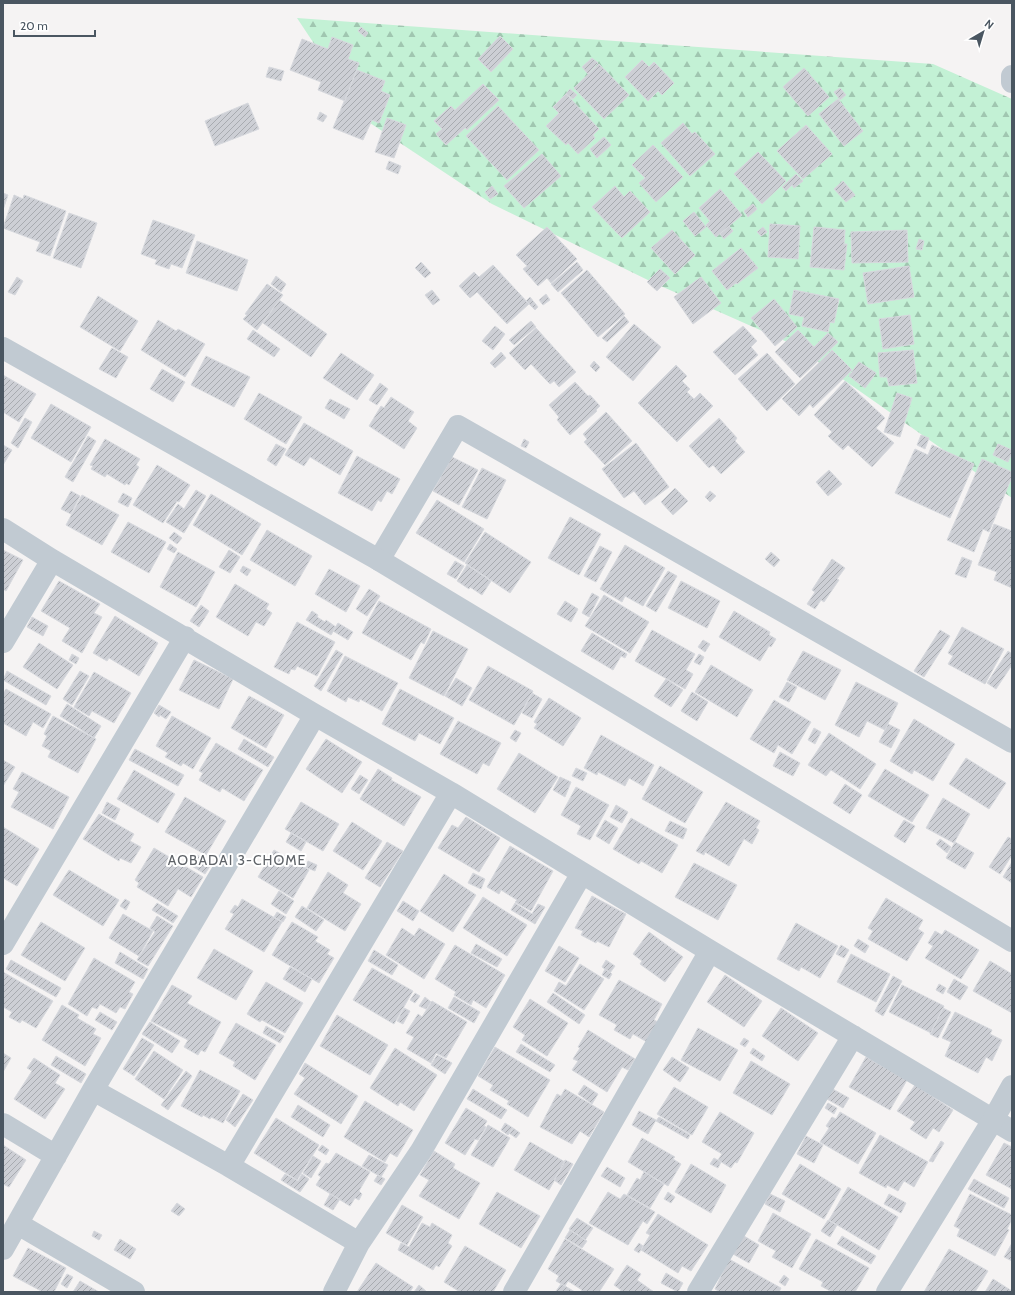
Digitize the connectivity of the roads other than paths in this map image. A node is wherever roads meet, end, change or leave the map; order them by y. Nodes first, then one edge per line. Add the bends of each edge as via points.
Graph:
1 (1012, 76) edge
2 (1012, 82) edge
3 (3, 348) edge
4 (3, 530) edge
5 (52, 560) junction
6 (379, 560) junction
7 (184, 637) junction
8 (3, 642) edge
9 (315, 715) junction
10 (1012, 742) edge
11 (451, 793) junction
12 (582, 873) junction
13 (1012, 941) edge
14 (3, 944) edge
15 (710, 951) junction
16 (853, 1036) junction
17 (1012, 1086) edge
18 (93, 1090) junction
19 (993, 1120) junction
20 (3, 1124) edge
21 (1012, 1131) edge
22 (56, 1156) junction
23 (229, 1166) junction
24 (18, 1224) junction
25 (359, 1243) junction
26 (3, 1248) edge
27 (134, 1292) edge
28 (334, 1292) edge
29 (514, 1292) edge
30 (698, 1292) edge
31 (887, 1292) edge

1 - 2 street
3 - 6 street
4 - 5 street
5 - 7 street
5 - 8 street
6 - 10 street via 458,426
6 - 13 street
7 - 9 street
7 - 14 street
9 - 11 street
9 - 18 street
11 - 12 street
11 - 23 street
12 - 15 street
12 - 25 street via 420,1151
15 - 16 street
15 - 29 street
16 - 19 street
16 - 30 street
17 - 19 street
18 - 22 street
18 - 23 street
19 - 21 street
19 - 31 street
20 - 22 street
22 - 24 street
23 - 25 street
24 - 26 street
24 - 27 street
25 - 28 street

